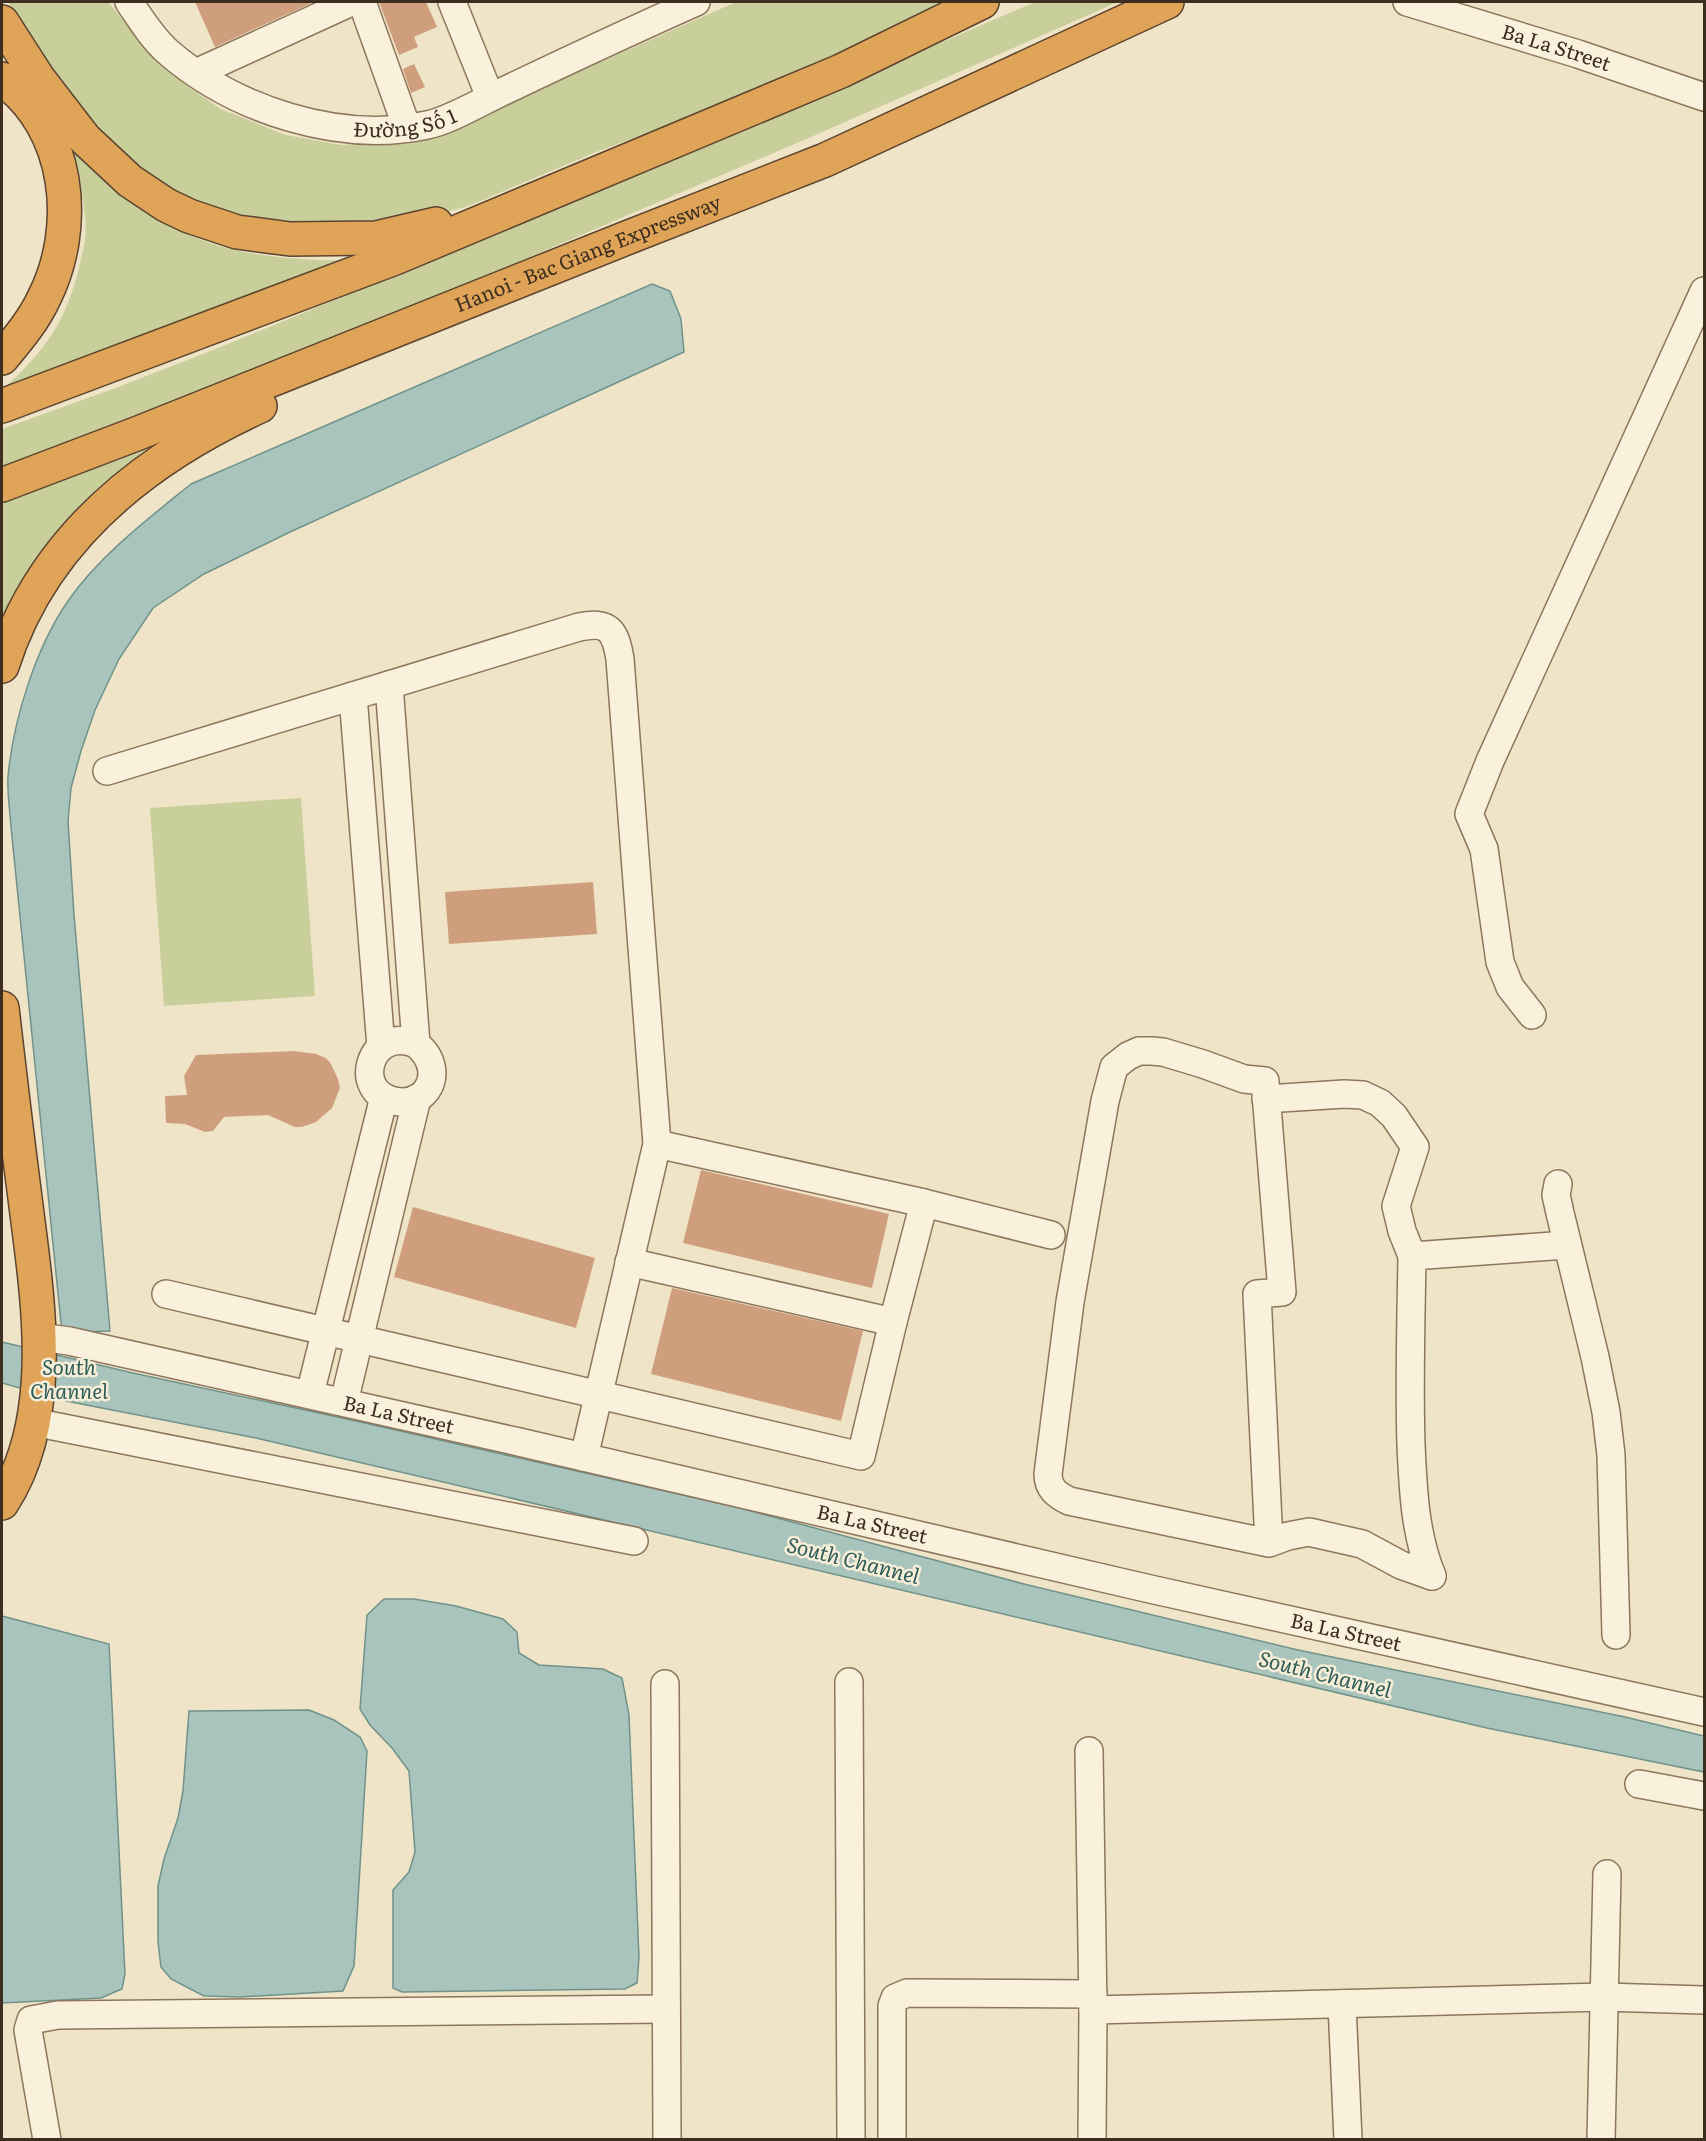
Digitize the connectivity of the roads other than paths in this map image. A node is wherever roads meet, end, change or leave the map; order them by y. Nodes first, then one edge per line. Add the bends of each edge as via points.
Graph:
1 (129, 2) edge
2 (351, 2) edge
3 (362, 2) edge
4 (452, 2) edge
5 (692, 2) edge
6 (982, 2) edge
7 (1167, 2) edge
8 (1407, 2) edge
9 (2, 22) edge
10 (196, 73) junction
11 (2, 79) edge
12 (792, 92) junction
13 (490, 97) junction
14 (1704, 97) edge
15 (407, 128) junction
16 (629, 237) junction
17 (1704, 291) edge
18 (2, 358) edge
19 (2, 406) edge
20 (2, 485) edge
21 (2, 666) edge
22 (389, 685) junction
23 (353, 696) junction
24 (107, 771) dead end
25 (2, 1008) edge
26 (1532, 1015) dead end
27 (417, 1044) junction
28 (381, 1047) junction
29 (384, 1097) junction
30 (417, 1098) junction
31 (1266, 1099) junction
32 (657, 1144) junction
33 (2, 1180) edge
34 (1558, 1184) dead end
35 (924, 1203) junction
36 (1051, 1235) dead end
37 (1567, 1245) junction
38 (1412, 1256) junction
39 (629, 1262) junction
40 (166, 1294) dead end
41 (893, 1322) junction
42 (28, 1328) junction
43 (326, 1331) junction
44 (358, 1339) junction
45 (310, 1394) junction
46 (597, 1395) junction
47 (344, 1402) junction
48 (24, 1416) junction
49 (2, 1457) edge
50 (584, 1457) junction
51 (2, 1503) edge
52 (634, 1541) dead end
53 (1269, 1543) junction
54 (1616, 1635) dead end
55 (849, 1682) dead end
56 (665, 1684) dead end
57 (1704, 1712) edge
58 (1089, 1751) dead end
59 (1639, 1784) dead end
60 (1704, 1796) edge
61 (1607, 1874) dead end
62 (1603, 1997) junction
63 (1704, 2000) edge
64 (1093, 2002) junction
65 (1342, 2004) junction
66 (666, 2009) junction
67 (47, 2139) edge
68 (667, 2139) edge
69 (851, 2139) edge
70 (892, 2139) edge
71 (1092, 2139) edge
72 (1348, 2139) edge
73 (1601, 2139) edge

1 - 10 street, Đường Số 1 via 167,51
2 - 10 street
3 - 15 street
4 - 13 street
5 - 13 street, Đường Số 1
6 - 12 highway
7 - 16 highway, Hanoi - Bac Giang Expressway via 825,160
8 - 14 street, Ba La Street
9 - 12 highway via 38,78 85,139 130,181 189,216 261,237 376,238 434,224
10 - 15 street, Đường Số 1 via 253,103 312,124 373,131
11 - 18 highway via 17,90 40,118 50,138 58,159 65,208 58,260 44,299
12 - 19 highway via 395,258
13 - 15 street, Đường Số 1 via 429,125
16 - 20 highway, Hanoi - Bac Giang Expressway
16 - 21 highway via 233,418 171,453 98,511 56,560 17,625
17 - 26 street via 1469,814 1484,849 1500,962 1510,987
22 - 23 street
22 - 27 street
22 - 32 street via 579,627 596,624 611,631 620,660
23 - 24 street
23 - 28 street
25 - 42 highway via 32,1262
27 - 28 street via 397,1040
27 - 30 street via 430,1059 432,1078
28 - 29 street via 373,1057 370,1076 373,1086
29 - 30 street via 400,1103
29 - 43 street
30 - 44 street
31 - 38 street via 1363,1095 1394,1116 1414,1147 1396,1206
31 - 53 street via 1282,1292 1257,1294
31 - 53 street via 1265,1081 1244,1079 1163,1052 1139,1052 1114,1067 1104,1101 1070,1302 1048,1481 1053,1492 1069,1501
32 - 35 street
32 - 39 street
33 - 42 highway
34 - 37 street via 1556,1195
35 - 36 street
35 - 41 street
37 - 38 street
37 - 54 street via 1606,1412 1611,1455
38 - 53 street via 1409,1387 1414,1505 1424,1558 1432,1576 1362,1544 1309,1532
39 - 41 street
39 - 46 street
40 - 43 street
41 - 46 street via 861,1456
42 - 45 street, Ba La Street via 69,1341
42 - 48 highway via 38,1386
43 - 44 street
43 - 45 street
44 - 46 street
44 - 47 street
45 - 47 street, Ba La Street
46 - 50 street
47 - 50 street, Ba La Street
48 - 49 highway
48 - 51 highway via 20,1465
48 - 52 street
50 - 57 street, Ba La Street
55 - 69 street
56 - 66 street
58 - 64 street
59 - 60 street
61 - 62 street
62 - 63 street
62 - 65 street
62 - 73 street
64 - 65 street
64 - 70 street via 907,1993 895,1998
64 - 71 street
65 - 72 street
66 - 67 street via 58,2015 31,2020 28,2030
66 - 68 street

